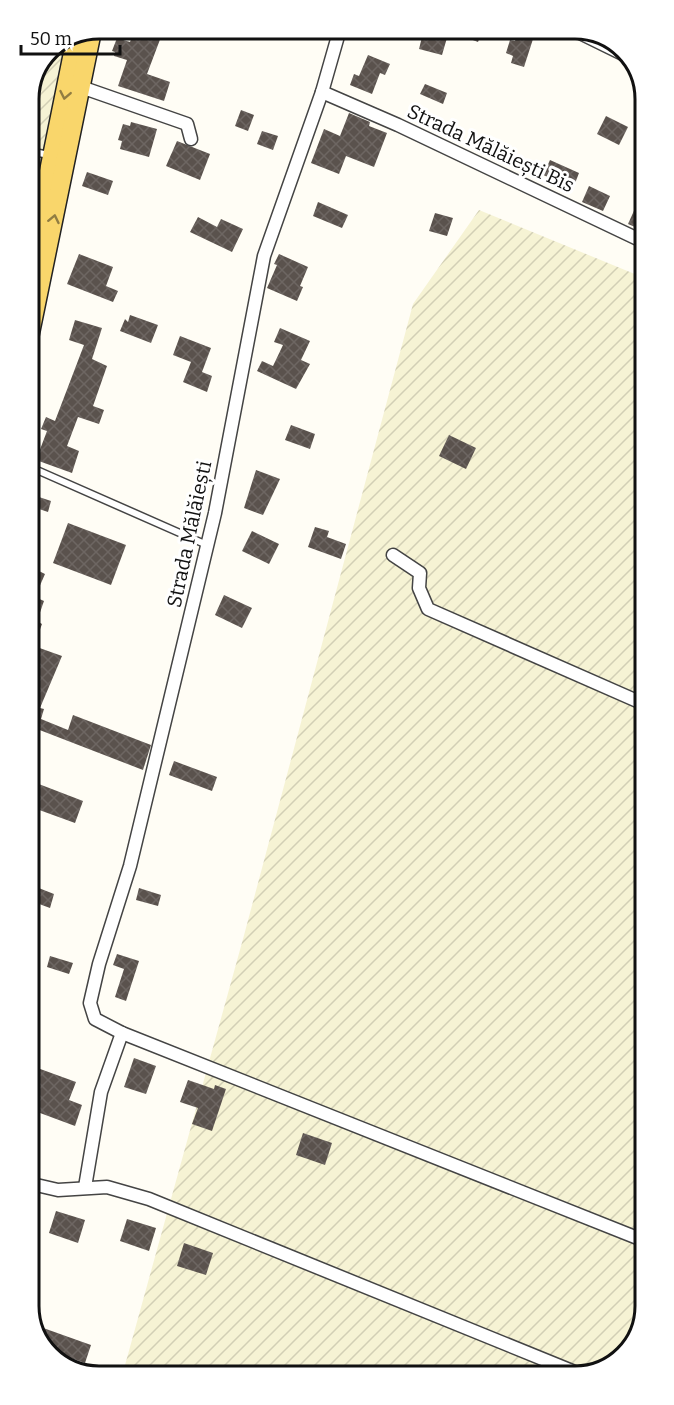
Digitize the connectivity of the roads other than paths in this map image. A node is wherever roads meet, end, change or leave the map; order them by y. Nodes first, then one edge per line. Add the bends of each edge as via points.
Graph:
1 (337, 39) edge
2 (90, 40) edge
3 (75, 44) edge
4 (81, 87) junction
5 (322, 92) junction
6 (191, 139) dead end
7 (39, 153) edge
8 (52, 156) junction
9 (39, 220) edge
10 (635, 238) edge
11 (39, 290) edge
12 (39, 471) edge
13 (207, 545) junction
14 (393, 555) dead end
15 (635, 700) edge
16 (122, 1033) junction
17 (39, 1186) edge
18 (85, 1186) junction
19 (635, 1237) edge
20 (560, 1366) edge

1 - 5 street, Strada Mălăiești
2 - 4 main road
3 -> 8 main road
4 - 6 street via 187,124
11 -> 4 main road
5 - 10 street, Strada Mălăiești Bis
5 - 13 street, Strada Mălăiești via 264,256
7 - 8 lane
8 - 9 main road
12 - 13 lane
13 - 16 street, Strada Mălăiești via 130,866 90,1003 95,1019
14 - 15 street via 420,573 418,588 428,609
16 - 18 street via 100,1092
16 - 19 street, Strada Mălăiești
17 - 18 street via 58,1190
18 - 20 street via 107,1187 149,1199

